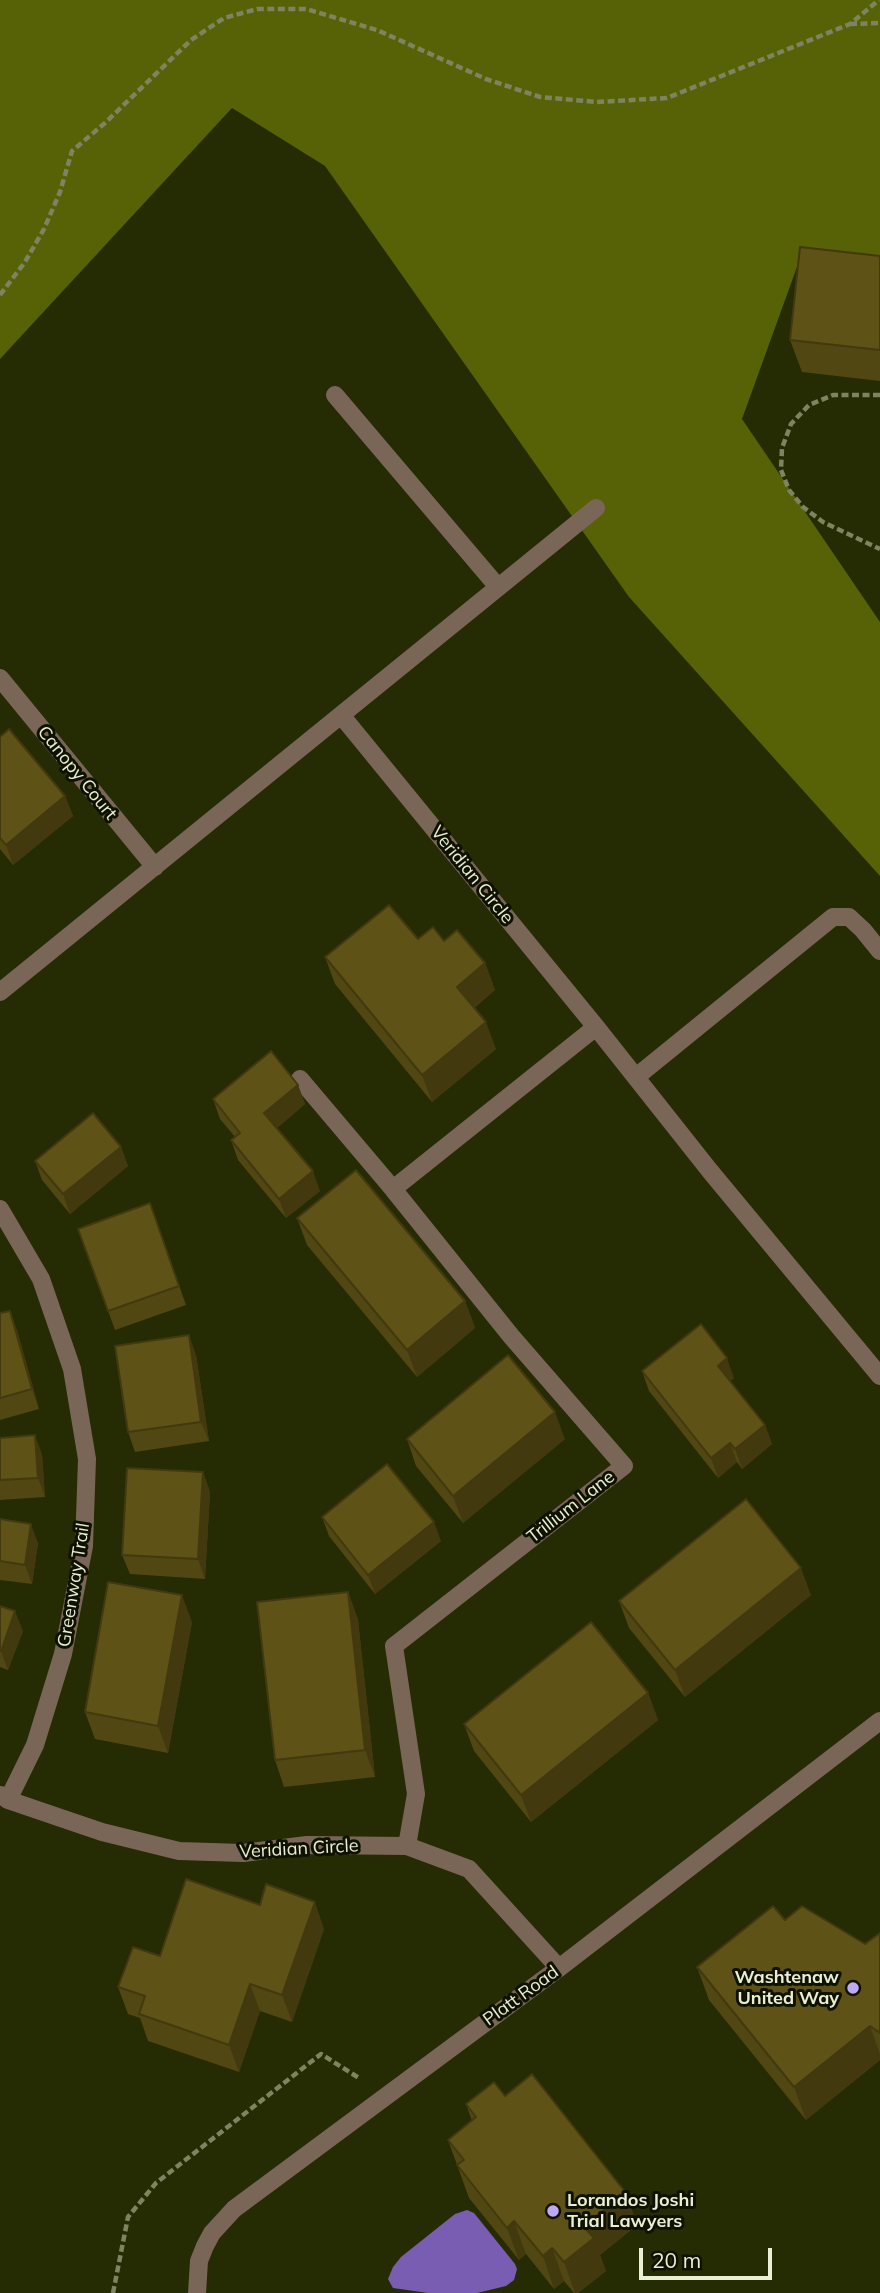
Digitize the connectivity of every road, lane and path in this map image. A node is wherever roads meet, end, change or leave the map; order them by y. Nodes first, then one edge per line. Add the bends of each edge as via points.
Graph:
1 (878, 0) edge
2 (880, 23) edge
3 (850, 24) junction
4 (0, 295) edge
5 (335, 395) dead end
6 (880, 395) edge
7 (596, 508) dead end
8 (880, 549) edge
9 (498, 587) junction
10 (0, 678) edge
11 (341, 715) junction
12 (155, 867) junction
13 (880, 951) edge
14 (0, 992) edge
15 (596, 1027) junction
16 (636, 1077) junction
17 (300, 1079) dead end
18 (393, 1189) junction
19 (0, 1209) edge
20 (880, 1376) edge
21 (880, 1721) edge
22 (4, 1797) edge
23 (407, 1846) junction
24 (559, 1968) junction
25 (386, 2096) junction
26 (113, 2293) edge
27 (197, 2293) edge

1 - 3 path
2 - 3 path
3 - 4 path via 667,98 597,102 540,97 486,79 377,30 306,9 257,9 224,18 191,40 72,151 44,229
5 - 9 street
6 - 8 path via 833,395 809,405 791,424 782,448 781,470 803,507 823,522
7 - 9 street
9 - 11 street
10 - 12 street, Canopy Court
11 - 12 street
11 - 15 street, Veridian Circle
12 - 14 street
13 - 16 street via 849,917 833,917
15 - 16 street, Veridian Circle
15 - 18 street
16 - 20 street, Veridian Circle
17 - 18 street, Trillium Lane
18 - 23 street, Trillium Lane via 511,1336 624,1466 394,1646 416,1794
19 - 22 street, Greenway Trail via 41,1279 72,1368 87,1459 84,1546 63,1654 34,1745
21 - 24 street, Platt Road
22 - 23 street, Veridian Circle via 102,1832 179,1851
23 - 24 street, Veridian Circle via 470,1869
24 - 25 street, Platt Road
25 - 26 path via 321,2053 156,2183 128,2217
25 - 27 street, Platt Road via 223,2220 199,2261

